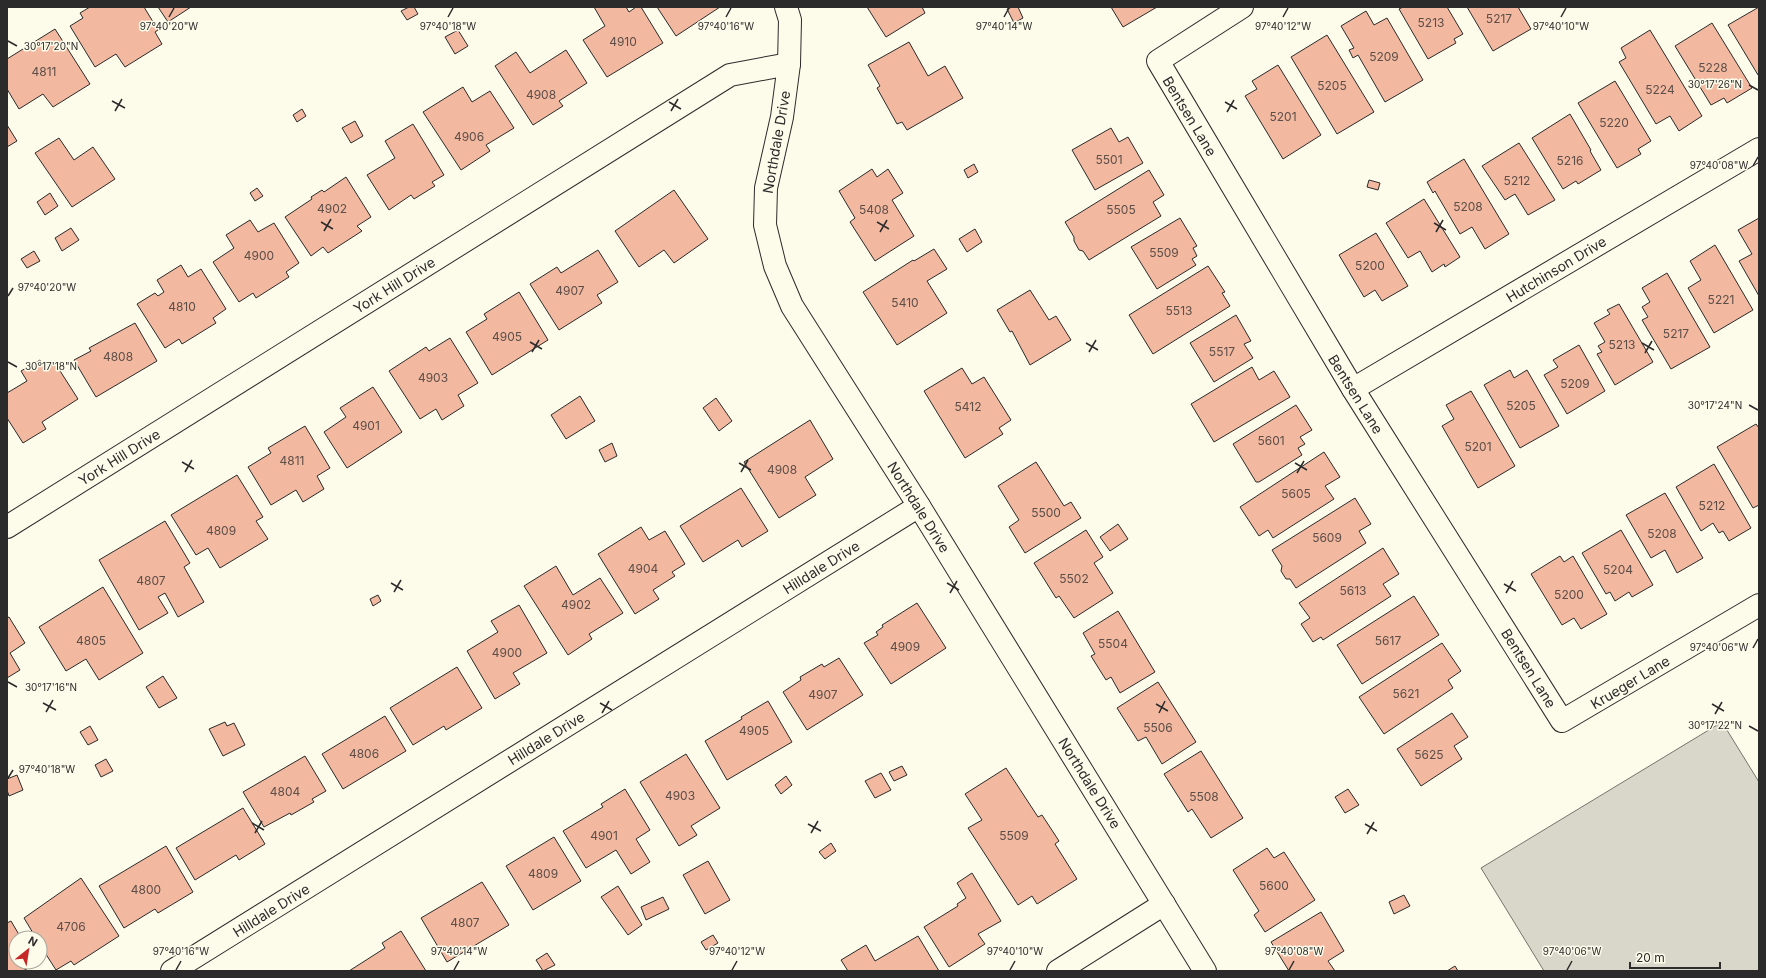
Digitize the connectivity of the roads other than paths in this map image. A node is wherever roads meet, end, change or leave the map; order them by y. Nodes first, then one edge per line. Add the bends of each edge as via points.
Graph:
1 (786, 7) edge
2 (1242, 7) edge
3 (789, 64) junction
4 (1759, 149) edge
5 (1353, 389) junction
6 (919, 506) junction
7 (7, 527) edge
8 (1759, 605) edge
9 (1562, 722) joint
10 (1164, 904) junction
11 (172, 971) edge
12 (1058, 971) edge
13 (1205, 971) edge

1 - 3 street, Northdale Drive via 790,20
2 - 5 street, Bentsen Lane via 1158,62
3 - 6 street, Northdale Drive via 782,117 766,188 765,225 775,266 792,306
3 - 7 street, York Hill Drive via 730,75
4 - 5 street, Hutchinson Drive
5 - 9 street, Bentsen Lane
6 - 10 street, Northdale Drive
6 - 11 street, Hilldale Drive
8 - 9 street, Krueger Lane
10 - 12 street
10 - 13 street, Northdale Drive

